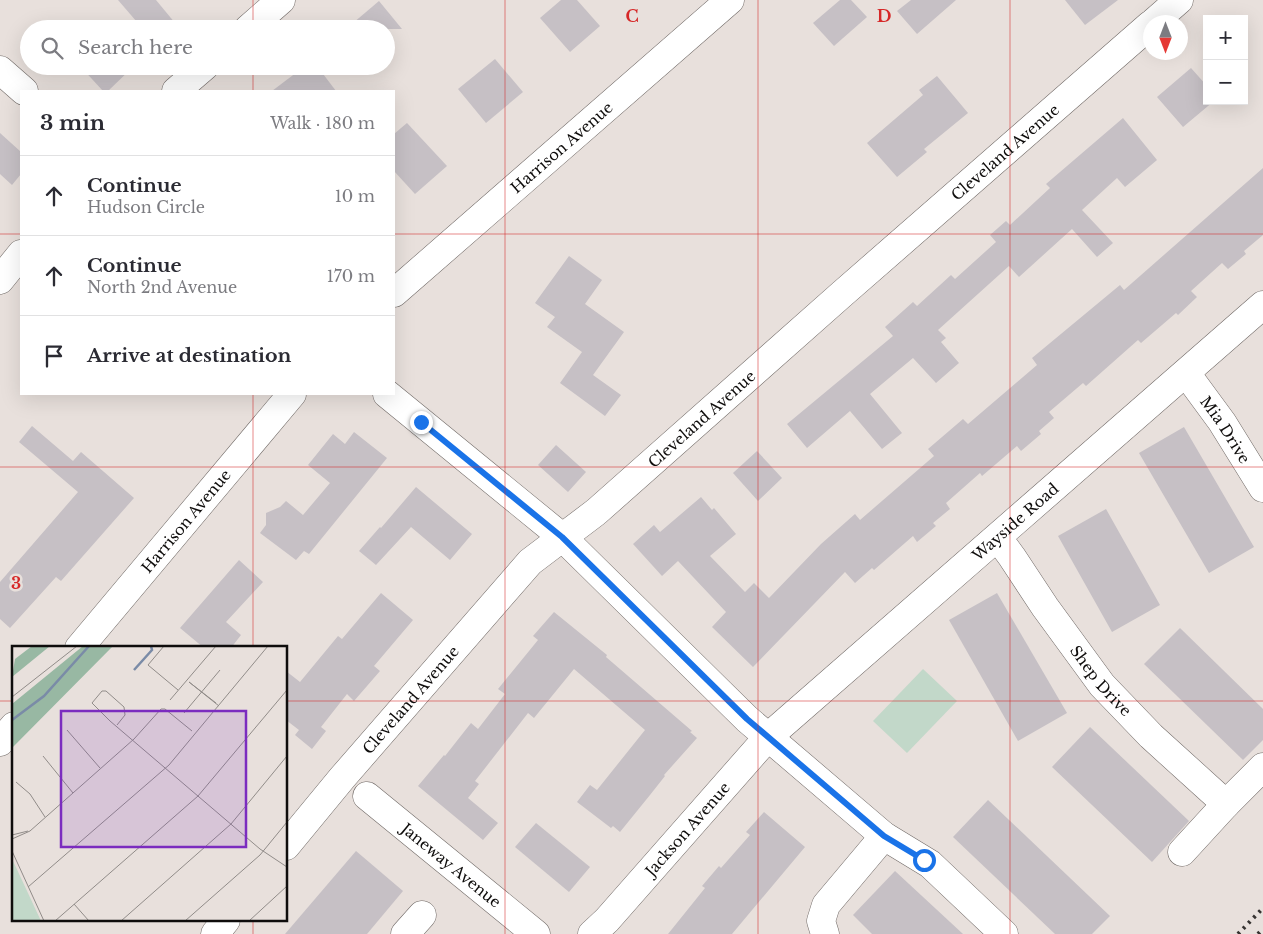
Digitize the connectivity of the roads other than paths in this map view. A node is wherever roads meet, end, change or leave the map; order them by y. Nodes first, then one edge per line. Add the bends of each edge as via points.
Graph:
1 (280, 0) edge
2 (730, 0) edge
3 (1180, 0) edge
4 (1162, 15) edge
5 (258, 20) edge
6 (1143, 31) edge
7 (0, 70) edge
8 (195, 75) edge
9 (23, 90) edge
10 (177, 90) edge
11 (20, 255) edge
12 (0, 280) edge
13 (395, 292) edge
14 (1263, 305) edge
15 (1186, 373) junction
16 (291, 395) edge
17 (388, 395) edge
18 (1263, 488) edge
19 (562, 537) junction
20 (998, 538) junction
21 (81, 646) edge
22 (12, 728) edge
23 (768, 737) junction
24 (0, 742) edge
25 (1263, 767) edge
26 (367, 796) dead end
27 (1226, 804) junction
28 (884, 836) junction
29 (288, 844) edge
30 (1182, 852) dead end
31 (224, 922) edge
32 (600, 927) edge
33 (215, 934) edge
34 (536, 934) edge
35 (825, 934) edge
36 (1004, 934) edge

1 - 5 street
2 - 13 street, Harrison Avenue
3 - 4 street
6 - 19 street, Cleveland Avenue via 596,512
7 - 9 street
8 - 10 street
11 - 12 street
14 - 15 street, Wayside Road
15 - 18 street, Mia Drive via 1222,422
15 - 20 street, Wayside Road
16 - 21 street, Harrison Avenue
17 - 19 street
19 - 23 street
19 - 29 street, Cleveland Avenue via 530,562
20 - 23 street, Wayside Road
20 - 27 street, Shep Drive via 1102,685 1151,736
22 - 24 street
23 - 28 street
23 - 32 street, Jackson Avenue
25 - 27 street
26 - 34 street, Janeway Avenue
27 - 30 street
28 - 35 street via 826,905 821,921
28 - 36 street via 930,864
31 - 33 street

